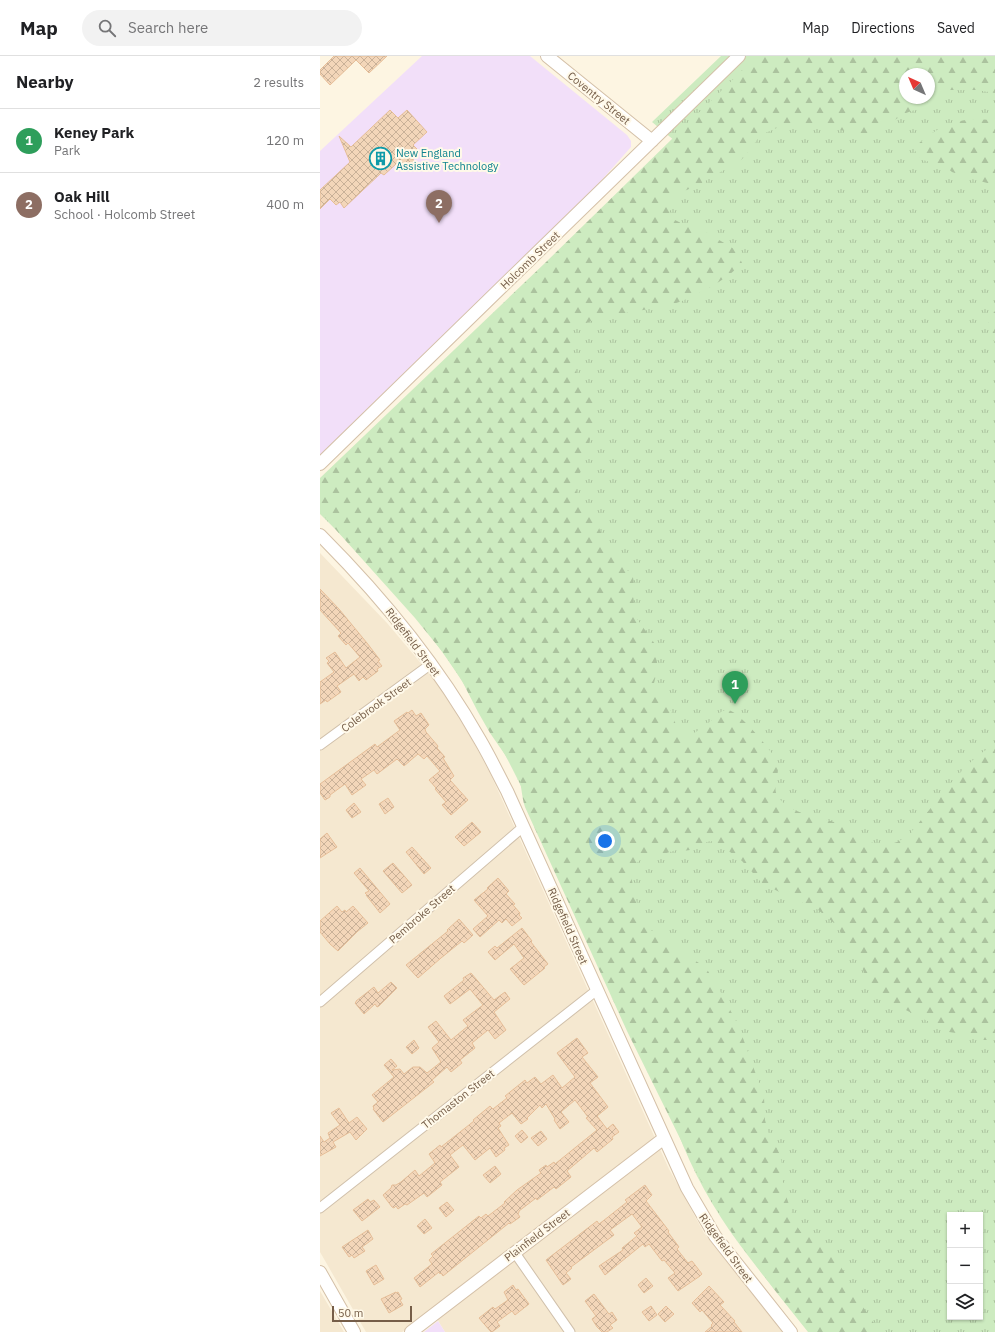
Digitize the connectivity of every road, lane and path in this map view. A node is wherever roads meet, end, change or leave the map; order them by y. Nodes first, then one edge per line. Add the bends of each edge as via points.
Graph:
1 (547, 56) edge
2 (739, 56) edge
3 (652, 141) junction
4 (320, 464) edge
5 (320, 535) edge
6 (431, 664) junction
7 (320, 745) edge
8 (523, 826) junction
9 (597, 990) junction
10 (320, 1002) edge
11 (664, 1139) junction
12 (320, 1208) edge
13 (514, 1253) junction
14 (320, 1272) edge
15 (354, 1332) edge
16 (411, 1332) edge
17 (570, 1332) edge
18 (791, 1332) edge

1 - 3 street, Coventry Street
2 - 3 street, Holcomb Street
3 - 4 street, Holcomb Street
5 - 6 street, Ridgefield Street via 389,609
6 - 7 street, Colebrook Street
6 - 8 street, Ridgefield Street via 480,740
8 - 9 street, Ridgefield Street
8 - 10 street, Pembroke Street
9 - 11 street, Ridgefield Street
9 - 12 street, Thomaston Street
11 - 13 street, Plainfield Street
11 - 18 street, Ridgefield Street via 687,1188 715,1236
13 - 16 street, Plainfield Street
13 - 17 street
14 - 15 street

